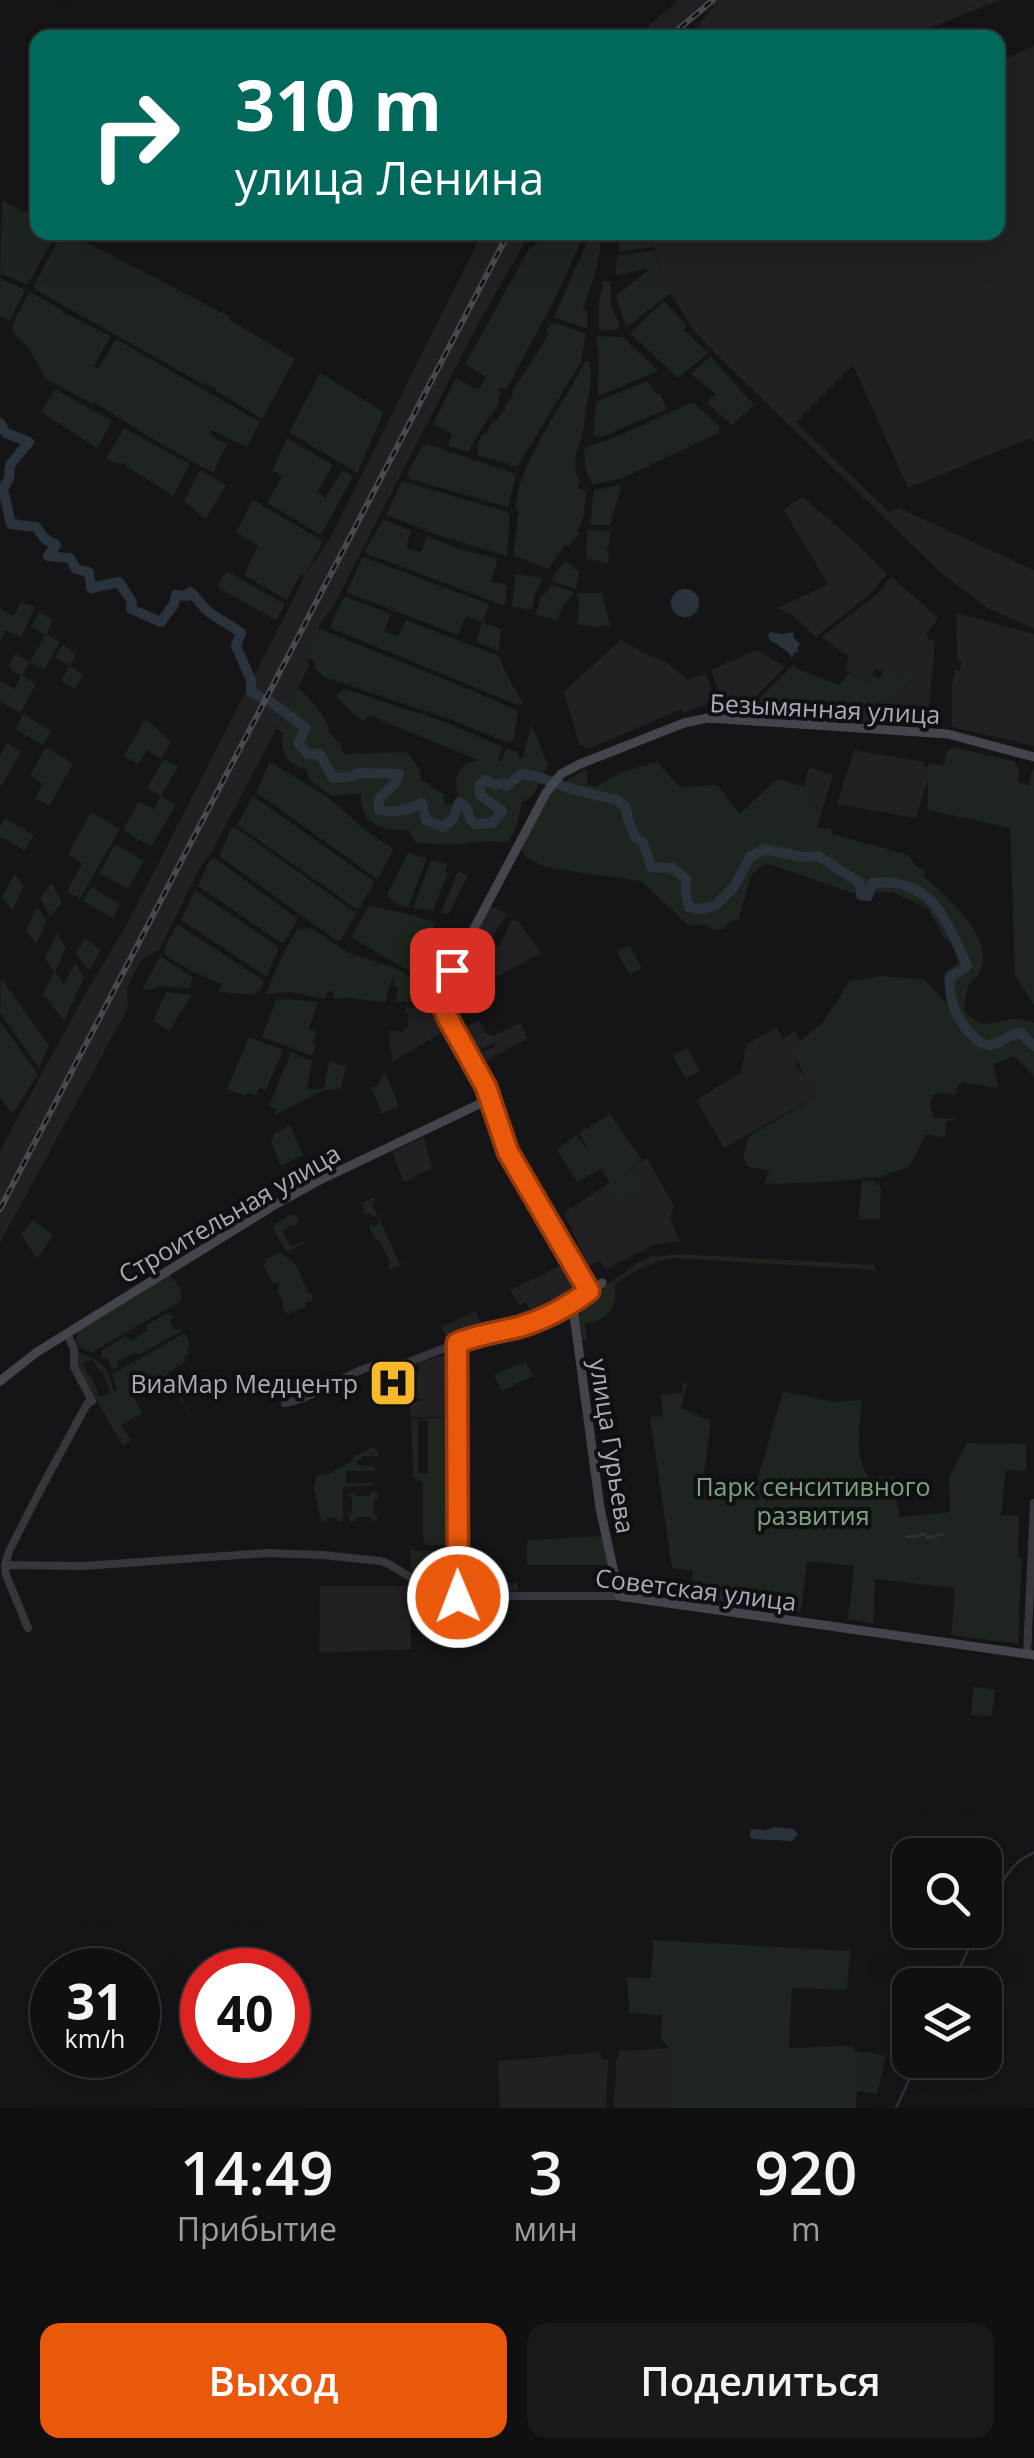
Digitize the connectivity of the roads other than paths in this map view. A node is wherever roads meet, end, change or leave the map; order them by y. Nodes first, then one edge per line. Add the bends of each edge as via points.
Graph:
1 (1034, 757) edge
2 (490, 1100) junction
3 (581, 1278) junction
4 (589, 1291) junction
5 (576, 1301) junction
6 (67, 1333) junction
7 (457, 1343) junction
8 (0, 1381) edge
9 (285, 1403) dead end
10 (1034, 1503) edge
11 (1033, 1560) edge
12 (4, 1565) junction
13 (619, 1596) junction
14 (458, 1597) junction
15 (28, 1628) dead end
16 (1030, 1654) edge

1 - 2 main road, Безымянная улица via 948,734 708,718 560,774 441,1000
2 - 3 main road via 508,1152
2 - 6 main road, Строительная улица via 318,1181
3 - 4 main road
3 - 4 main road via 602,1283
3 - 5 main road, улица Гурьева
4 - 5 main road
5 - 7 street via 528,1324
5 - 13 main road, улица Гурьева via 592,1458
6 - 8 main road, Строительная улица
6 - 12 street via 92,1402
7 - 9 street via 404,1364 371,1366
7 - 14 street
10 - 11 street
11 - 16 street
12 - 14 street, Советская улица via 324,1555 380,1560 435,1599
12 - 15 street
13 - 14 street, Советская улица
13 - 16 main road, Советская улица

